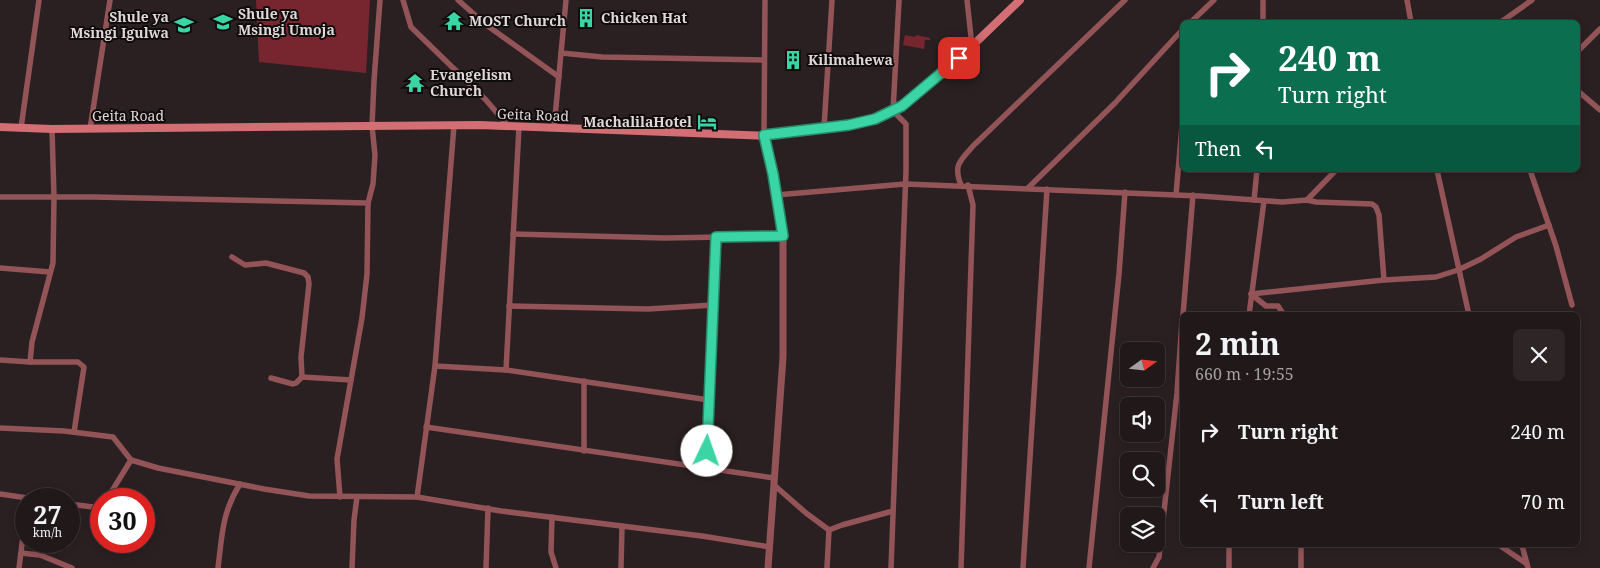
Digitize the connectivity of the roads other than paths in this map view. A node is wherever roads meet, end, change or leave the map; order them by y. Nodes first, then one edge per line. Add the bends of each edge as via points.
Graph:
1 (39, 0) edge
2 (110, 0) edge
3 (380, 0) edge
4 (403, 0) edge
5 (458, 0) edge
6 (566, 0) edge
7 (765, 0) edge
8 (832, 0) edge
9 (899, 0) edge
10 (967, 0) edge
11 (1020, 0) edge
12 (1125, 0) edge
13 (1214, 0) edge
14 (1263, 0) edge
15 (1407, 0) edge
16 (1532, 0) edge
17 (1194, 20) edge
18 (1263, 20) edge
19 (1411, 20) edge
20 (1504, 20) edge
21 (1600, 29) edge
22 (1180, 32) edge
23 (972, 46) junction
24 (1580, 49) edge
25 (561, 53) junction
26 (764, 60) junction
27 (559, 77) junction
28 (1580, 94) edge
29 (1599, 108) edge
30 (893, 111) junction
31 (454, 125) junction
32 (372, 126) junction
33 (508, 126) junction
34 (519, 127) junction
35 (0, 128) edge
36 (21, 128) junction
37 (554, 128) junction
38 (824, 128) junction
39 (52, 129) junction
40 (90, 129) junction
41 (764, 135) junction
42 (1180, 148) edge
43 (1256, 172) edge
44 (1334, 172) edge
45 (1437, 172) edge
46 (1531, 172) edge
47 (906, 184) junction
48 (964, 185) junction
49 (1028, 188) junction
50 (1047, 189) junction
51 (1125, 192) junction
52 (776, 195) junction
53 (1176, 195) junction
54 (1193, 195) junction
55 (0, 197) edge
56 (54, 197) junction
57 (1254, 200) junction
58 (1307, 200) junction
59 (1264, 201) junction
60 (368, 203) junction
61 (1549, 224) junction
62 (513, 234) junction
63 (783, 236) junction
64 (716, 237) junction
65 (232, 257) dead end
66 (0, 268) edge
67 (1458, 270) junction
68 (50, 272) junction
69 (1384, 280) junction
70 (1251, 294) junction
71 (713, 305) junction
72 (1572, 305) dead end
73 (509, 306) junction
74 (1183, 312) edge
75 (1248, 312) edge
76 (1282, 312) edge
77 (1468, 312) edge
78 (1180, 341) edge
79 (0, 360) edge
80 (30, 362) junction
81 (435, 366) junction
82 (506, 370) junction
83 (302, 377) junction
84 (271, 378) dead end
85 (351, 380) junction
86 (584, 381) junction
87 (709, 400) junction
88 (426, 427) junction
89 (0, 428) edge
90 (74, 432) junction
91 (584, 451) junction
92 (131, 460) junction
93 (706, 468) junction
94 (774, 481) junction
95 (240, 484) junction
96 (114, 488) edge
97 (0, 494) edge
98 (15, 496) edge
99 (340, 497) junction
100 (357, 497) junction
101 (416, 497) junction
102 (488, 508) junction
103 (893, 511) junction
104 (552, 517) junction
105 (622, 526) junction
106 (829, 530) junction
107 (770, 547) junction
108 (1229, 547) edge
109 (1301, 547) edge
110 (1502, 547) edge
111 (1522, 547) edge
112 (21, 553) joint
113 (1527, 566) edge
114 (19, 568) edge
115 (72, 568) edge
116 (218, 568) edge
117 (352, 568) edge
118 (486, 568) edge
119 (556, 568) edge
120 (620, 568) edge
121 (768, 568) edge
122 (827, 568) edge
123 (891, 568) edge
124 (961, 568) edge
125 (1024, 568) edge
126 (1089, 568) edge
127 (1153, 568) edge
128 (1229, 568) edge
129 (1301, 568) edge

1 - 36 street
2 - 40 street
3 - 32 street
4 - 33 street via 411,26
5 - 27 street via 485,24
6 - 25 street
7 - 26 street
8 - 38 street
9 - 30 street
10 - 23 street
11 - 23 main road, Geita Road
12 - 48 street via 959,162 956,174
13 - 17 street
14 - 18 street
15 - 19 street
16 - 20 street
21 - 24 street
22 - 49 street
23 - 30 main road, Geita Road via 947,70
25 - 26 street via 602,57
25 - 27 street
26 - 41 street
27 - 37 street
28 - 29 street
30 - 38 main road, Geita Road via 866,121
30 - 47 street via 906,124
31 - 32 main road, Geita Road
31 - 33 main road, Geita Road
31 - 81 street
32 - 40 main road, Geita Road
32 - 60 street via 374,175
33 - 34 main road, Geita Road
34 - 37 main road, Geita Road
34 - 62 street
35 - 36 main road, Geita Road
36 - 39 main road, Geita Road
37 - 41 main road, Geita Road
38 - 41 main road, Geita Road
39 - 40 main road, Geita Road
39 - 56 street
41 - 52 street
42 - 53 street
43 - 57 street
44 - 58 street
45 - 67 street
46 - 61 street
47 - 48 street
47 - 52 street
47 - 103 street
48 - 49 street
48 - 124 street via 973,205
49 - 50 street
50 - 51 street
50 - 125 street
51 - 53 street
51 - 126 street
52 - 63 street
53 - 54 street
54 - 57 street
54 - 74 street
55 - 56 street
56 - 60 street
56 - 68 street via 53,263
57 - 59 street
58 - 59 street
58 - 69 street via 1360,202 1376,207
59 - 70 street
60 - 85 street via 367,274
61 - 67 street via 1516,237
61 - 72 street
62 - 64 street
62 - 73 street
63 - 64 street
63 - 94 street via 783,357
64 - 71 street
65 - 83 street via 245,265 266,262 308,277
66 - 68 street
67 - 69 street via 1436,277
67 - 77 street
68 - 80 street
69 - 70 street
70 - 75 street
70 - 76 street via 1266,306 1278,306
71 - 73 street via 648,309
71 - 87 street
73 - 82 street
78 - 127 street via 1159,557
79 - 80 street
80 - 90 street via 78,362 84,367
81 - 82 street
81 - 88 street
82 - 86 street
83 - 84 street via 292,384
83 - 85 street
85 - 99 street via 337,459
86 - 87 street
86 - 91 street
87 - 93 street
88 - 91 street
88 - 101 street
89 - 90 street
90 - 92 street via 114,436
91 - 93 street
92 - 95 street
92 - 96 street
93 - 94 street
94 - 106 street via 806,513
94 - 107 street
95 - 99 street via 309,496
95 - 116 street via 224,517
97 - 98 street
99 - 100 street
100 - 101 street
100 - 117 street
101 - 102 street
102 - 104 street
102 - 118 street
103 - 106 street
103 - 123 street
104 - 105 street
104 - 119 street via 551,552
105 - 107 street
105 - 120 street
106 - 122 street
107 - 121 street
108 - 128 street
109 - 129 street
110 - 113 street
111 - 113 street
112 - 114 street
112 - 115 street via 40,555

